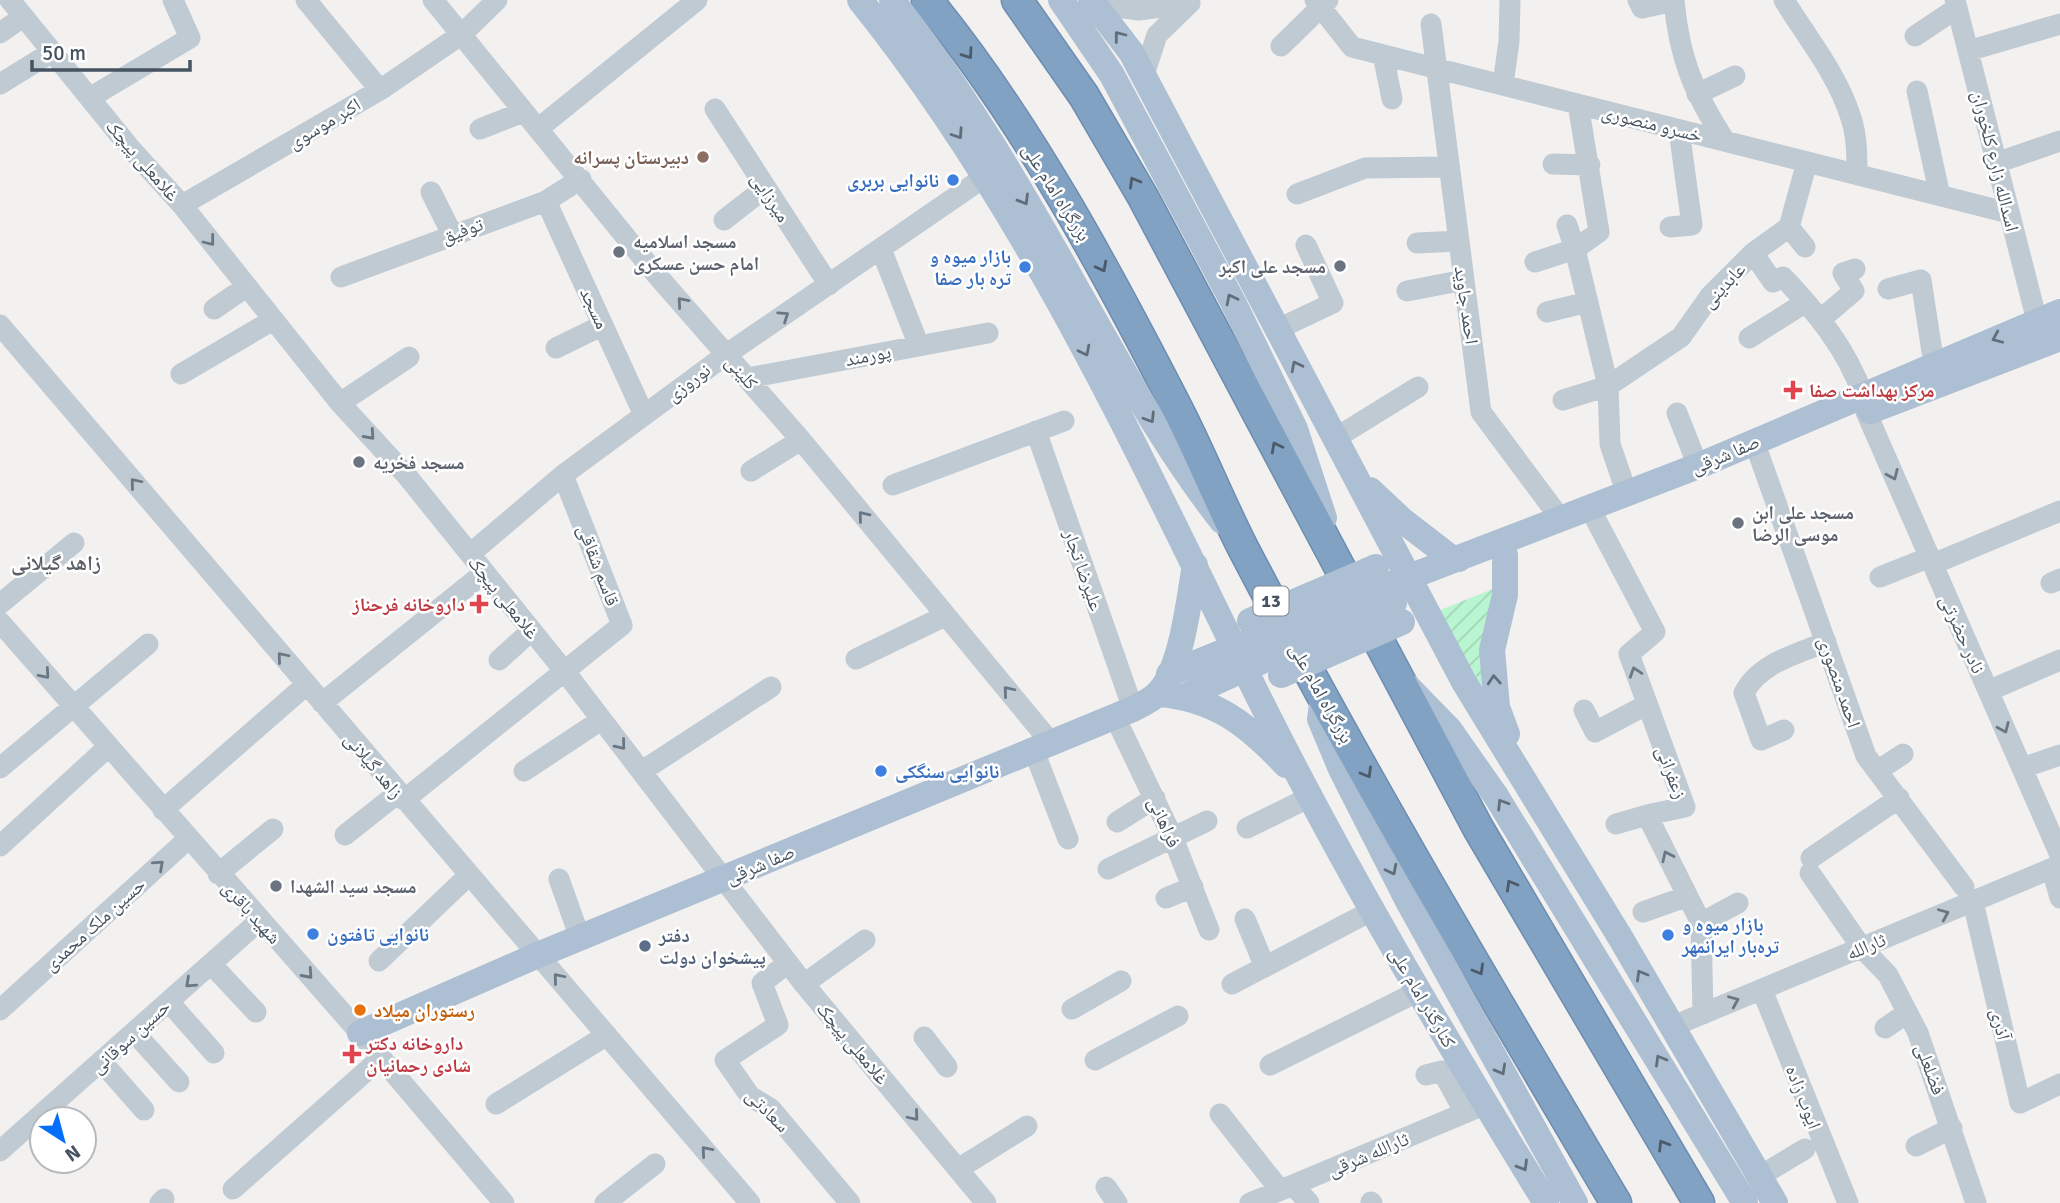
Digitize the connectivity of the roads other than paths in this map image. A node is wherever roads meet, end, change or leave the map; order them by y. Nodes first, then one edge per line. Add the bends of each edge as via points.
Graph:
1 (173, 0) edge
2 (306, 0) edge
3 (433, 0) edge
4 (497, 0) edge
5 (697, 0) edge
6 (860, 0) edge
7 (892, 0) edge
8 (927, 0) edge
9 (1017, 0) edge
10 (1061, 0) edge
11 (1510, 0) edge
12 (1638, 0) edge
13 (1784, 0) edge
14 (1191, 1) edge
15 (1674, 1) edge
16 (1092, 2) edge
17 (1321, 2) edge
18 (1956, 4) edge
19 (16, 8) edge
20 (1431, 24) dead end
21 (2060, 24) edge
22 (0, 33) edge
23 (462, 34) junction
24 (1915, 36) dead end
25 (1281, 46) dead end
26 (1968, 51) junction
27 (52, 52) junction
28 (1383, 55) junction
29 (1435, 67) junction
30 (1144, 75) junction
31 (1735, 76) dead end
32 (0, 84) edge
33 (1503, 85) junction
34 (380, 90) junction
35 (1917, 91) dead end
36 (1696, 94) junction
37 (90, 97) junction
38 (1392, 99) dead end
39 (1578, 104) junction
40 (715, 109) dead end
41 (523, 112) junction
42 (539, 128) junction
43 (480, 129) dead end
44 (1679, 130) junction
45 (1725, 141) junction
46 (2060, 141) edge
47 (1807, 162) junction
48 (1996, 163) junction
49 (1553, 164) dead end
50 (1590, 165) junction
51 (1448, 167) junction
52 (1857, 175) junction
53 (986, 176) junction
54 (581, 178) junction
55 (765, 188) junction
56 (431, 192) dead end
57 (1297, 194) dead end
58 (1940, 196) junction
59 (545, 201) junction
60 (183, 205) junction
61 (2009, 214) junction
62 (724, 220) dead end
63 (1567, 225) dead end
64 (1670, 227) dead end
65 (1789, 227) junction
66 (452, 234) junction
67 (1458, 241) junction
68 (1417, 243) dead end
69 (1306, 245) dead end
70 (1805, 247) dead end
71 (881, 249) junction
72 (1575, 249) junction
73 (1753, 253) junction
74 (1535, 262) dead end
75 (1855, 269) dead end
76 (341, 277) dead end
77 (1464, 280) junction
78 (830, 285) junction
79 (246, 287) junction
80 (1888, 289) dead end
81 (1407, 291) dead end
82 (1588, 302) junction
83 (1806, 302) junction
84 (214, 309) dead end
85 (1547, 312) dead end
86 (1821, 319) junction
87 (273, 320) junction
88 (0, 325) edge
89 (603, 325) junction
90 (1278, 329) junction
91 (2050, 329) edge
92 (988, 333) dead end
93 (1749, 338) dead end
94 (919, 346) junction
95 (556, 348) dead end
96 (727, 354) junction
97 (409, 357) dead end
98 (181, 374) dead end
99 (1936, 375) junction
100 (748, 378) junction
101 (1608, 386) junction
102 (1418, 387) dead end
103 (1563, 400) dead end
104 (340, 403) junction
105 (1865, 403) junction
106 (1677, 413) dead end
107 (644, 415) junction
108 (1065, 421) dead end
109 (1036, 431) junction
110 (1334, 439) junction
111 (801, 440) junction
112 (1756, 448) junction
113 (751, 471) dead end
114 (1700, 472) junction
115 (564, 475) junction
116 (1357, 477) junction
117 (893, 485) dead end
118 (1627, 494) junction
119 (1593, 513) junction
120 (2058, 517) edge
121 (1564, 525) junction
122 (74, 543) dead end
123 (1242, 546) junction
124 (470, 554) junction
125 (1505, 555) junction
126 (1459, 559) junction
127 (1931, 561) junction
128 (1195, 565) junction
129 (1339, 566) junction
130 (484, 573) junction
131 (1880, 577) dead end
132 (1397, 591) junction
133 (0, 604) edge
134 (945, 616) junction
135 (0, 622) edge
136 (531, 631) junction
137 (1826, 642) junction
138 (148, 644) dead end
139 (1256, 651) junction
140 (856, 659) dead end
141 (499, 660) dead end
142 (2060, 660) edge
143 (566, 673) junction
144 (1396, 674) junction
145 (1163, 684) junction
146 (306, 685) junction
147 (771, 687) dead end
148 (1988, 691) junction
149 (1185, 696) junction
150 (1323, 696) junction
151 (322, 703) junction
152 (1646, 705) junction
153 (73, 706) junction
154 (1584, 710) dead end
155 (1124, 713) junction
156 (601, 720) junction
157 (1784, 730) dead end
158 (109, 746) junction
159 (1043, 747) junction
160 (1903, 754) dead end
161 (2060, 755) edge
162 (0, 768) edge
163 (2022, 768) junction
164 (524, 771) dead end
165 (1877, 771) junction
166 (642, 772) junction
167 (1530, 791) junction
168 (1309, 792) junction
169 (401, 797) junction
170 (1155, 798) junction
171 (1899, 798) junction
172 (163, 810) junction
173 (1647, 815) junction
174 (1207, 821) dead end
175 (1117, 822) dead end
176 (1616, 824) dead end
177 (1247, 828) dead end
178 (273, 829) dead end
179 (345, 835) dead end
180 (188, 838) junction
181 (1173, 838) junction
182 (1068, 839) dead end
183 (0, 846) edge
184 (2057, 863) edge
185 (1108, 869) dead end
186 (218, 874) junction
187 (469, 875) junction
188 (726, 878) junction
189 (559, 879) dead end
190 (1193, 887) junction
191 (1968, 894) junction
192 (1685, 897) junction
193 (1166, 898) dead end
194 (2060, 898) edge
195 (1738, 903) dead end
196 (1373, 910) junction
197 (1643, 912) dead end
198 (1245, 919) dead end
199 (260, 921) junction
200 (1701, 923) junction
201 (1209, 930) dead end
202 (580, 937) junction
203 (865, 940) dead end
204 (1862, 948) junction
205 (538, 955) junction
206 (379, 961) dead end
207 (788, 963) junction
208 (211, 964) junction
209 (1265, 967) junction
210 (1121, 981) dead end
211 (804, 984) junction
212 (1232, 984) dead end
213 (1762, 990) junction
214 (1419, 991) junction
215 (169, 1002) junction
216 (1072, 1009) dead end
217 (0, 1010) edge
218 (256, 1012) dead end
219 (1907, 1013) junction
220 (1703, 1014) junction
221 (1178, 1016) dead end
222 (1671, 1027) junction
223 (1885, 1028) dead end
224 (134, 1032) junction
225 (360, 1032) junction
226 (607, 1035) junction
227 (924, 1037) dead end
228 (214, 1053) dead end
229 (381, 1058) junction
230 (1095, 1060) dead end
231 (101, 1061) junction
232 (1270, 1065) dead end
233 (947, 1067) dead end
234 (1426, 1075) dead end
235 (179, 1082) dead end
236 (2060, 1084) edge
237 (496, 1104) dead end
238 (1476, 1109) junction
239 (144, 1110) dead end
240 (1220, 1114) dead end
241 (1027, 1126) dead end
242 (1952, 1128) junction
243 (1916, 1146) dead end
244 (1805, 1149) dead end
245 (0, 1151) edge
246 (654, 1164) dead end
247 (958, 1169) junction
248 (1760, 1176) junction
249 (1286, 1187) junction
250 (233, 1189) dead end
251 (491, 1198) edge
252 (605, 1203) edge
253 (750, 1203) edge
254 (850, 1203) edge
255 (986, 1203) edge
256 (1250, 1203) edge
257 (1309, 1203) edge
258 (1546, 1203) edge
259 (1576, 1203) edge
260 (1616, 1203) edge
261 (1699, 1203) edge
262 (1745, 1203) edge
263 (1775, 1203) edge
264 (1848, 1203) edge
265 (1976, 1203) edge

1 - 37 street via 190,37
2 - 34 street
3 - 23 street, کلینی
4 - 23 street, اکبر موسوی
5 - 42 street
6 -> 53 main road via 914,69
7 -> 123 main road via 953,82 1180,467
8 -> 123 highway, بزرگراه امام علی / 13 via 1009,114 1098,259 1179,412
129 -> 9 highway via 1104,130
129 -> 10 main road via 1295,429 1239,313 1112,75
11 - 33 street
12 - 15 street via 1642,8
13 - 52 street via 1839,88 1850,114
14 - 16 street via 1139,10
14 - 30 street via 1157,35
15 - 36 street via 1676,27
30 -> 16 main road
17 - 25 street
17 - 28 street, خسرو منصوری via 1352,47
18 - 24 street
18 - 26 street, اسدالله زارع کلخوران
19 - 22 street
19 - 27 street, غلامعلی پیچک
20 - 29 street, احمد جاوید
21 - 26 street
23 - 34 street, اکبر موسوی
23 - 41 street, کلینی
26 - 48 street, اسدالله زارع کلخوران
27 - 32 street
27 - 37 street, غلامعلی پیچک
28 - 29 street, خسرو منصوری
28 - 38 street
29 - 33 street, خسرو منصوری
29 - 51 street, احمد جاوید
30 - 90 main road
31 - 36 street
33 - 39 street, خسرو منصوری
34 - 60 street, اکبر موسوی
35 - 58 street
36 - 45 street
37 - 60 street, غلامعلی پیچک
39 - 44 street, خسرو منصوری
39 - 50 street
40 - 55 street, میرزایی
41 - 42 street, کلینی
41 - 43 street
42 - 54 street, کلینی
44 - 45 street, خسرو منصوری
44 - 64 street via 1692,226
45 - 47 street, خسرو منصوری
46 - 48 street
47 - 52 street, خسرو منصوری
47 - 65 street
48 - 61 street, اسدالله زارع کلخوران
49 - 50 street
50 - 72 street via 1600,232
51 - 57 street via 1365,168
51 - 67 street, احمد جاوید
52 - 58 street, خسرو منصوری
53 - 71 street, نوروزی
53 -> 128 main road via 1056,295
54 - 59 street, توفیق
96 -> 54 street, کلینی via 655,273
55 - 62 street
55 - 78 street, میرزایی
56 - 66 street
58 - 61 street, خسرو منصوری
59 - 66 street, توفیق
59 - 89 street, مسجد
60 -> 79 street, غلامعلی پیچک
61 - 91 street, اسدالله زارع کلخوران
63 - 72 street
65 - 70 street
65 - 73 street, عابدینی
66 - 76 street, توفیق
67 - 68 street
67 - 77 street, احمد جاوید
69 - 90 street via 1333,303
71 - 78 street, نوروزی
71 - 94 street
72 - 74 street
72 - 82 street
73 - 83 street, نادر حضرتی via 1773,282 1783,277
73 - 101 street, عابدینی via 1710,296 1681,337
75 - 86 street via 1843,273 1854,291
77 - 81 street
77 - 121 street, احمد جاوید via 1481,412
96 -> 78 street, نوروزی
79 - 84 street
79 - 87 street, غلامعلی پیچک
80 - 99 street via 1921,280
82 - 85 street
82 - 101 street
83 - 86 street, نادر حضرتی
83 - 93 street
86 - 105 street, نادر حضرتی via 1848,359
87 - 98 street
87 - 104 street, غلامعلی پیچک
146 -> 88 street, زاهد گیلانی
89 - 95 street
89 - 107 street, مسجد
110 -> 90 main road
91 - 99 main road, صفا شرقی
92 - 94 street, پورمند
94 - 100 street, پورمند
96 - 100 street, کلینی
96 - 107 street, نوروزی
97 - 104 street
99 - 105 main road, صفا شرقی
100 - 111 street, کلینی
101 - 103 street, عابدینی
101 - 118 street via 1610,444
102 - 110 street
104 -> 124 street, غلامعلی پیچک
105 - 112 main road, صفا شرقی
105 -> 127 street, نادر حضرتی
106 - 114 street
107 - 115 street, نوروزی
108 - 109 street
109 - 117 street
109 - 155 street, علیرضا تجار
110 - 116 main road
111 - 113 street
134 -> 111 street, کلینی
112 - 114 main road, صفا شرقی
112 - 137 street, احمد منصوری
114 - 118 main road, صفا شرقی
114 - 119 main road, صفا شرقی
115 - 124 street, نوروزی
115 - 143 street, قاسم شقاقی via 622,625
116 - 126 main road via 1402,520
116 - 132 main road via 1388,540 1385,555
118 - 119 main road, صفا شرقی
119 - 121 main road, صفا شرقی
152 -> 119 street, زعفرانی via 1629,654 1655,632
120 - 127 street
121 - 125 main road, صفا شرقی
121 - 126 main road, صفا شرقی
122 - 133 street
123 - 150 highway, بزرگراه امام علی / 13
124 - 130 street, غلامعلی پیچک
125 - 132 main road, صفا شرقی
167 -> 125 main road via 1497,707 1494,686 1492,650 1505,595
126 - 132 main road, صفا شرقی
127 - 131 street
127 - 148 street, نادر حضرتی
128 - 139 main road via 1220,614 1236,621
128 - 145 main road via 1180,641
129 - 144 highway
130 - 136 street, غلامعلی پیچک
130 - 151 street
132 - 139 main road, bridge
132 - 139 main road, bridge
132 - 167 main road via 1433,625
134 - 140 street
159 -> 134 street, کلینی
135 -> 153 street, شهید باقری
136 - 141 street
136 - 143 street, غلامعلی پیچک
137 - 157 street via 1764,670 1751,679 1744,693 1761,740
137 - 165 street, احمد منصوری via 1859,739
138 - 153 street
139 - 145 main road, صفا شرقی
139 - 149 main road
139 - 168 main road, کنارگذر امام علی via 1271,688 1267,712
142 - 148 street
143 - 156 street, غلامعلی پیچک
143 - 169 street
261 -> 144 highway via 1478,828
262 -> 144 main road via 1496,796 1449,729
145 - 149 main road
145 - 155 main road, صفا شرقی
146 - 151 street, زاهد گیلانی
146 - 172 street
147 - 166 street
148 -> 163 street, نادر حضرتی
149 - 168 main road via 1222,709 1268,747
150 -> 259 main road via 1320,719 1340,769
150 -> 260 highway, بزرگراه امام علی / 13
151 - 169 street, زاهد گیلانی
152 - 154 street via 1595,732
152 - 173 street, زعفرانی via 1685,807
153 - 158 street, شهید باقری
153 - 162 street
155 - 159 main road, صفا شرقی
155 - 170 street, فراهانی
156 - 164 street
156 -> 166 street, غلامعلی پیچک
158 - 172 street, شهید باقری
158 - 183 street
159 - 182 street, کلینی
159 - 188 main road, صفا شرقی
160 - 165 street
161 - 163 street
163 - 184 street, نادر حضرتی
165 - 171 street, احمد منصوری
166 - 188 street, غلامعلی پیچک
222 -> 167 main road
168 - 177 street
168 - 196 main road, کنارگذر امام علی
169 - 179 street
169 - 187 street, زاهد گیلانی
170 - 175 street
170 - 181 street, فراهانی
171 - 191 street, احمد منصوری
171 - 204 street, فضلعلی via 1811,865
172 - 180 street, شهید باقری
173 - 176 street
192 -> 173 street, زعفرانی
174 - 181 street
178 - 186 street
180 - 186 street, شهید باقری
217 -> 180 street, حسین ملک محمدی
181 - 185 street
181 - 190 street, فراهانی
184 - 191 street, ثارالله
184 - 194 street, نادر حضرتی
186 - 199 street, شهید باقری
187 - 205 street, زاهد گیلانی
187 - 206 street
188 - 202 main road, صفا شرقی
188 - 207 street, غلامعلی پیچک
189 - 202 street
190 - 193 street
190 - 201 street, فراهانی
204 -> 191 street, ثارالله
191 - 236 street, آذری via 2020,1103
192 - 197 street
192 - 200 street, زعفرانی
195 - 200 street
196 - 209 street
196 - 214 main road, کنارگذر امام علی
198 - 209 street
199 - 208 street, حسین سوقانی
199 -> 225 street, شهید باقری
200 - 220 street
202 - 205 main road, صفا شرقی
203 - 211 street
204 - 213 street, ثارالله
204 - 219 street, فضلعلی via 1888,975
205 - 225 main road, صفا شرقی
226 -> 205 street, زاهد گیلانی
207 - 211 street, غلامعلی پیچک
207 - 254 street, سعادتی via 762,983 778,1025 725,1060 750,1096 771,1109
208 -> 215 street, حسین سوقانی
208 - 218 street
209 - 212 street
210 - 216 street
211 -> 247 street, غلامعلی پیچک
220 -> 213 street, ثارالله
213 - 264 street, ایوب زاده
214 - 232 street
214 - 238 main road, کنارگذر امام علی
215 - 224 street, حسین سوقانی
215 - 228 street
219 - 223 street
219 - 242 street, فضلعلی
220 - 222 street, ثارالله
221 - 230 street
222 - 248 main road
224 - 231 street, حسین سوقانی
224 - 235 street
225 - 229 street, شهید باقری
226 - 237 street
253 -> 226 street, زاهد گیلانی
227 - 233 street
229 - 250 street
229 - 251 street, شهید باقری
231 - 239 street
231 - 245 street, حسین سوقانی
234 - 238 street via 1443,1071
238 - 249 street, ثارالله شرقی
238 -> 258 main road, کنارگذر امام علی
240 - 249 street
241 - 247 street
242 - 243 street
242 - 265 street, فضلعلی
244 - 248 street
246 - 252 street
247 - 255 street, غلامعلی پیچک
248 - 263 main road
249 - 256 street, ثارالله شرقی
249 - 257 street

